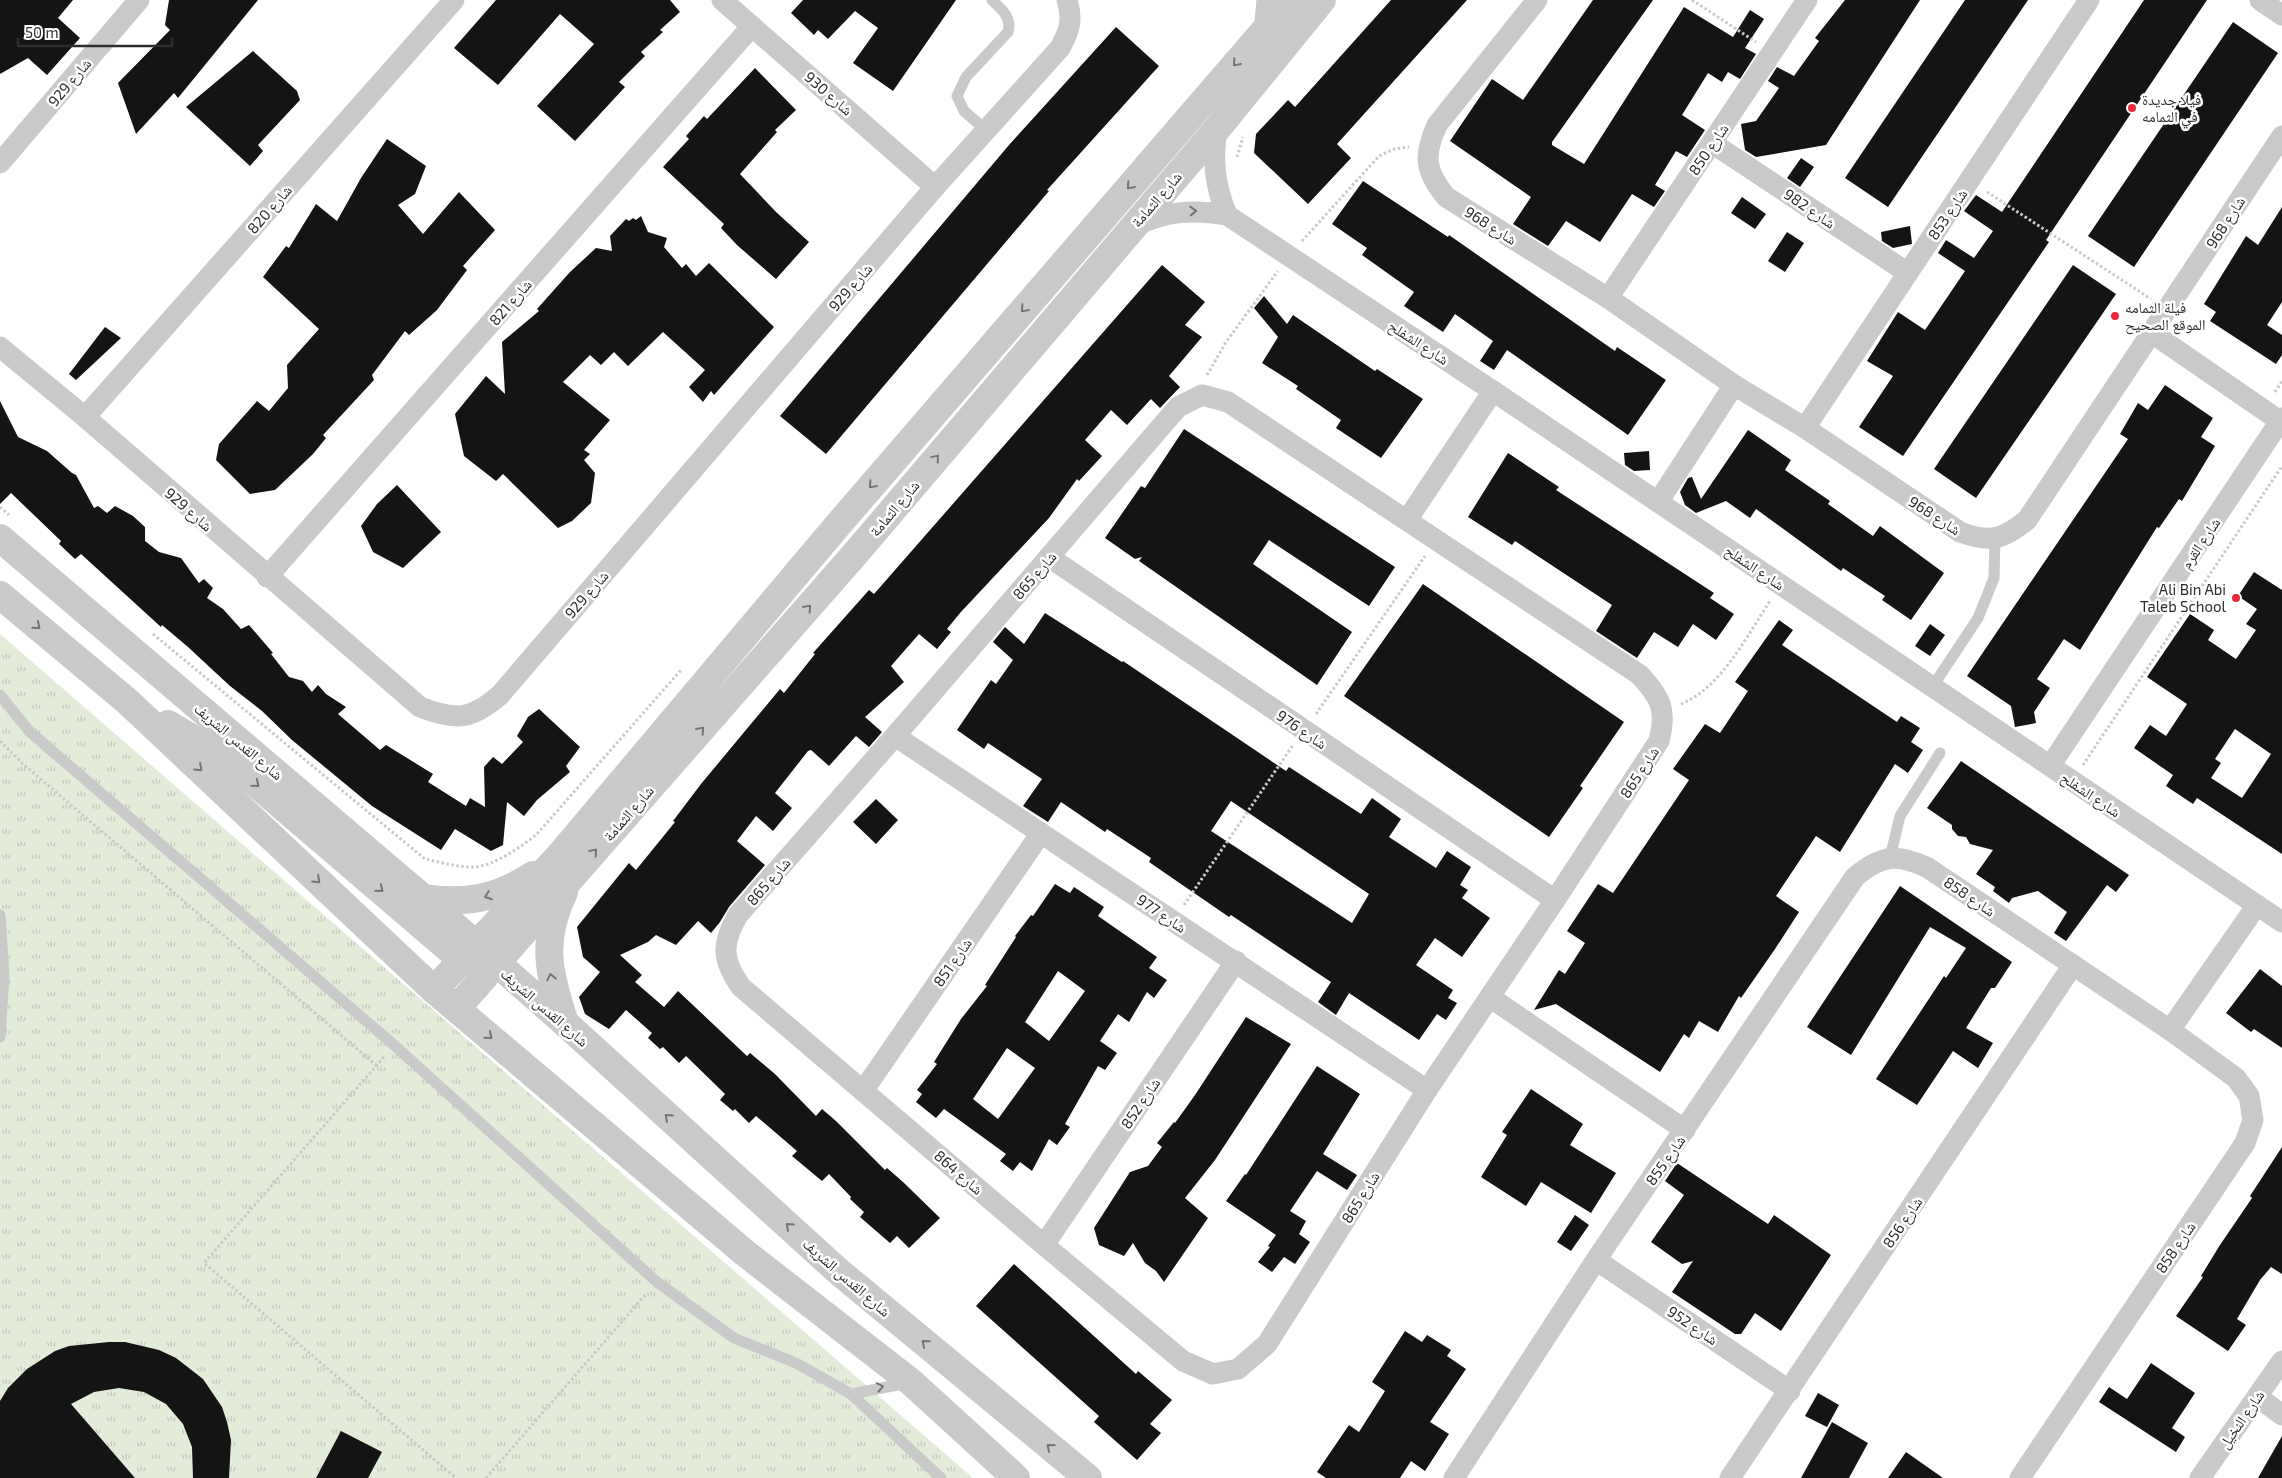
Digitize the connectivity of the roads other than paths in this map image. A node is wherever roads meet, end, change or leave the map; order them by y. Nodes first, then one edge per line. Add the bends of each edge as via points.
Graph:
1 (138, 0) edge
2 (454, 0) edge
3 (722, 0) edge
4 (992, 0) edge
5 (1067, 0) edge
6 (1267, 0) edge
7 (1291, 0) edge
8 (1322, 0) edge
9 (1537, 0) edge
10 (1807, 0) edge
11 (2089, 0) edge
12 (2260, 0) edge
13 (2282, 15) edge
14 (752, 26) junction
15 (1264, 32) junction
16 (1217, 128) junction
17 (986, 130) junction
18 (2282, 136) edge
19 (1712, 143) junction
20 (0, 163) edge
21 (935, 186) junction
22 (1227, 215) junction
23 (1130, 228) junction
24 (1908, 273) junction
25 (1608, 298) junction
26 (2152, 334) junction
27 (0, 346) edge
28 (1734, 385) junction
29 (1493, 391) junction
30 (85, 417) junction
31 (2281, 420) edge
32 (1805, 428) junction
33 (1658, 502) junction
34 (1407, 520) junction
35 (8, 529) edge
36 (1995, 539) junction
37 (1049, 557) junction
38 (267, 577) junction
39 (0, 595) edge
40 (1933, 686) junction
41 (0, 695) edge
42 (127, 701) junction
43 (895, 736) junction
44 (1940, 753) dead end
45 (2053, 761) junction
46 (1041, 832) junction
47 (1890, 858) junction
48 (566, 867) junction
49 (423, 898) junction
50 (1555, 900) junction
51 (2256, 905) junction
52 (0, 915) edge
53 (2282, 922) edge
54 (725, 951) joint
55 (469, 953) junction
56 (1236, 962) junction
57 (496, 964) junction
58 (2073, 964) junction
59 (434, 990) junction
60 (1490, 998) junction
61 (457, 1008) junction
62 (565, 1023) junction
63 (2170, 1030) junction
64 (0, 1037) edge
65 (1427, 1090) junction
66 (863, 1091) junction
67 (1685, 1130) junction
68 (1044, 1245) junction
69 (1596, 1260) junction
70 (2282, 1361) edge
71 (1213, 1374) joint
72 (910, 1382) junction
73 (1790, 1391) junction
74 (851, 1394) junction
75 (2258, 1397) junction
76 (2282, 1415) edge
77 (941, 1478) edge
78 (1016, 1478) edge
79 (1088, 1478) edge
80 (1454, 1478) edge
81 (1730, 1478) edge
82 (2020, 1478) edge
83 (2200, 1478) edge

1 - 20 street, شارع 929
2 - 30 street, شارع 820
3 - 14 street, شارع 930
4 - 17 lane via 1007,15 1008,32 966,77 957,96 964,110
5 - 17 street, شارع 929 via 1071,13 1070,31 1060,48
6 - 15 street
7 - 15 street, شارع الثمامة
8 - 16 street, شارع الثمامة
9 - 25 street, شارع 968 via 1437,125 1429,143 1427,162 1433,180 1446,197
10 - 19 street, شارع 850
11 - 24 street, شارع 853
12 - 13 street
14 - 21 street, شارع 930
14 - 38 street, شارع 821
15 -> 48 street, شارع الثمامة via 844,518
16 - 22 street via 1214,173
16 - 23 street, شارع الثمامة
17 - 21 street, شارع 929
18 - 26 street, شارع 968
19 - 24 street, شارع 982
19 - 25 street, شارع 850
21 - 38 street, شارع 929 via 500,695 483,709 463,717 443,716 420,707
23 -> 22 street, شارع الشفلح via 1153,217 1177,211
22 - 29 street, شارع الشفلح
48 -> 23 street, شارع الثمامة via 855,554
24 - 32 street, شارع 853
25 - 28 street, شارع 968
26 - 31 street
26 - 36 street, شارع 968 via 2027,520 2012,532
27 - 30 street, شارع 929
28 - 32 street, شارع 968
28 - 33 street
29 - 33 street, شارع الشفلح
29 - 34 street
30 - 38 street, شارع 929
31 - 45 street, شارع القرم
32 - 36 street, شارع 968 via 1960,532
33 - 40 street, شارع الشفلح
34 - 37 street, شارع 865 via 1228,402 1202,395 1178,407
34 - 50 street, شارع 865 via 1640,675 1663,706 1659,741
35 - 49 street, شارع القدس الشريف
36 - 40 lane via 1994,578 1978,618
37 - 43 street, شارع 865
37 - 50 street, شارع 976
39 -> 42 street
40 - 45 street, شارع الشفلح
41 - 74 lane via 30,732 394,1045 656,1282 734,1338 796,1363
42 -> 55 street via 192,738 241,772
42 -> 59 street
43 - 46 street, شارع 977
43 - 54 street, شارع 865 via 738,915 728,932
44 - 47 lane via 1900,816
45 - 51 street, شارع الشفلح
46 - 56 street, شارع 977
46 - 66 street, شارع 851
47 - 58 street, شارع 858 via 1911,860 1928,868
47 - 67 street, شارع 855 via 1871,863 1855,877
48 -> 49 street via 481,899 463,902
48 - 55 street, شارع الثمامة
48 - 57 street, شارع الثمامة
62 -> 48 street via 548,958
49 - 55 street, شارع القدس الشريف
50 - 60 street, شارع 865
51 - 53 street, شارع الشفلح
51 - 63 street
52 - 64 lane via 4,976
54 - 66 street, شارع 864 via 729,970 741,987
55 - 57 street, شارع القدس الشريف
55 - 59 street, شارع الثمامة
56 - 65 street, شارع 977
56 - 68 street, شارع 852
57 - 61 street, شارع الثمامة
57 - 62 street, شارع القدس الشريف
58 - 63 street, شارع 858
58 - 73 street, شارع 856
59 - 61 street
60 - 65 street, شارع 865
60 - 67 street
61 -> 72 street via 745,1253
79 -> 62 street, شارع القدس الشريف via 838,1270
63 - 82 street, شارع 858 via 2236,1078 2249,1096 2253,1120 2245,1143
65 - 71 street, شارع 865 via 1267,1344 1238,1369
66 - 68 street, شارع 864
67 - 69 street, شارع 855
68 - 71 street, شارع 864 via 1183,1361
69 - 73 street, شارع 952
69 - 80 street, شارع 855
70 - 75 street, شارع النخيل
74 -> 72 lane
72 - 78 street
73 - 81 street, شارع 856
74 - 77 lane
75 - 76 street
75 - 83 street, شارع النخيل

